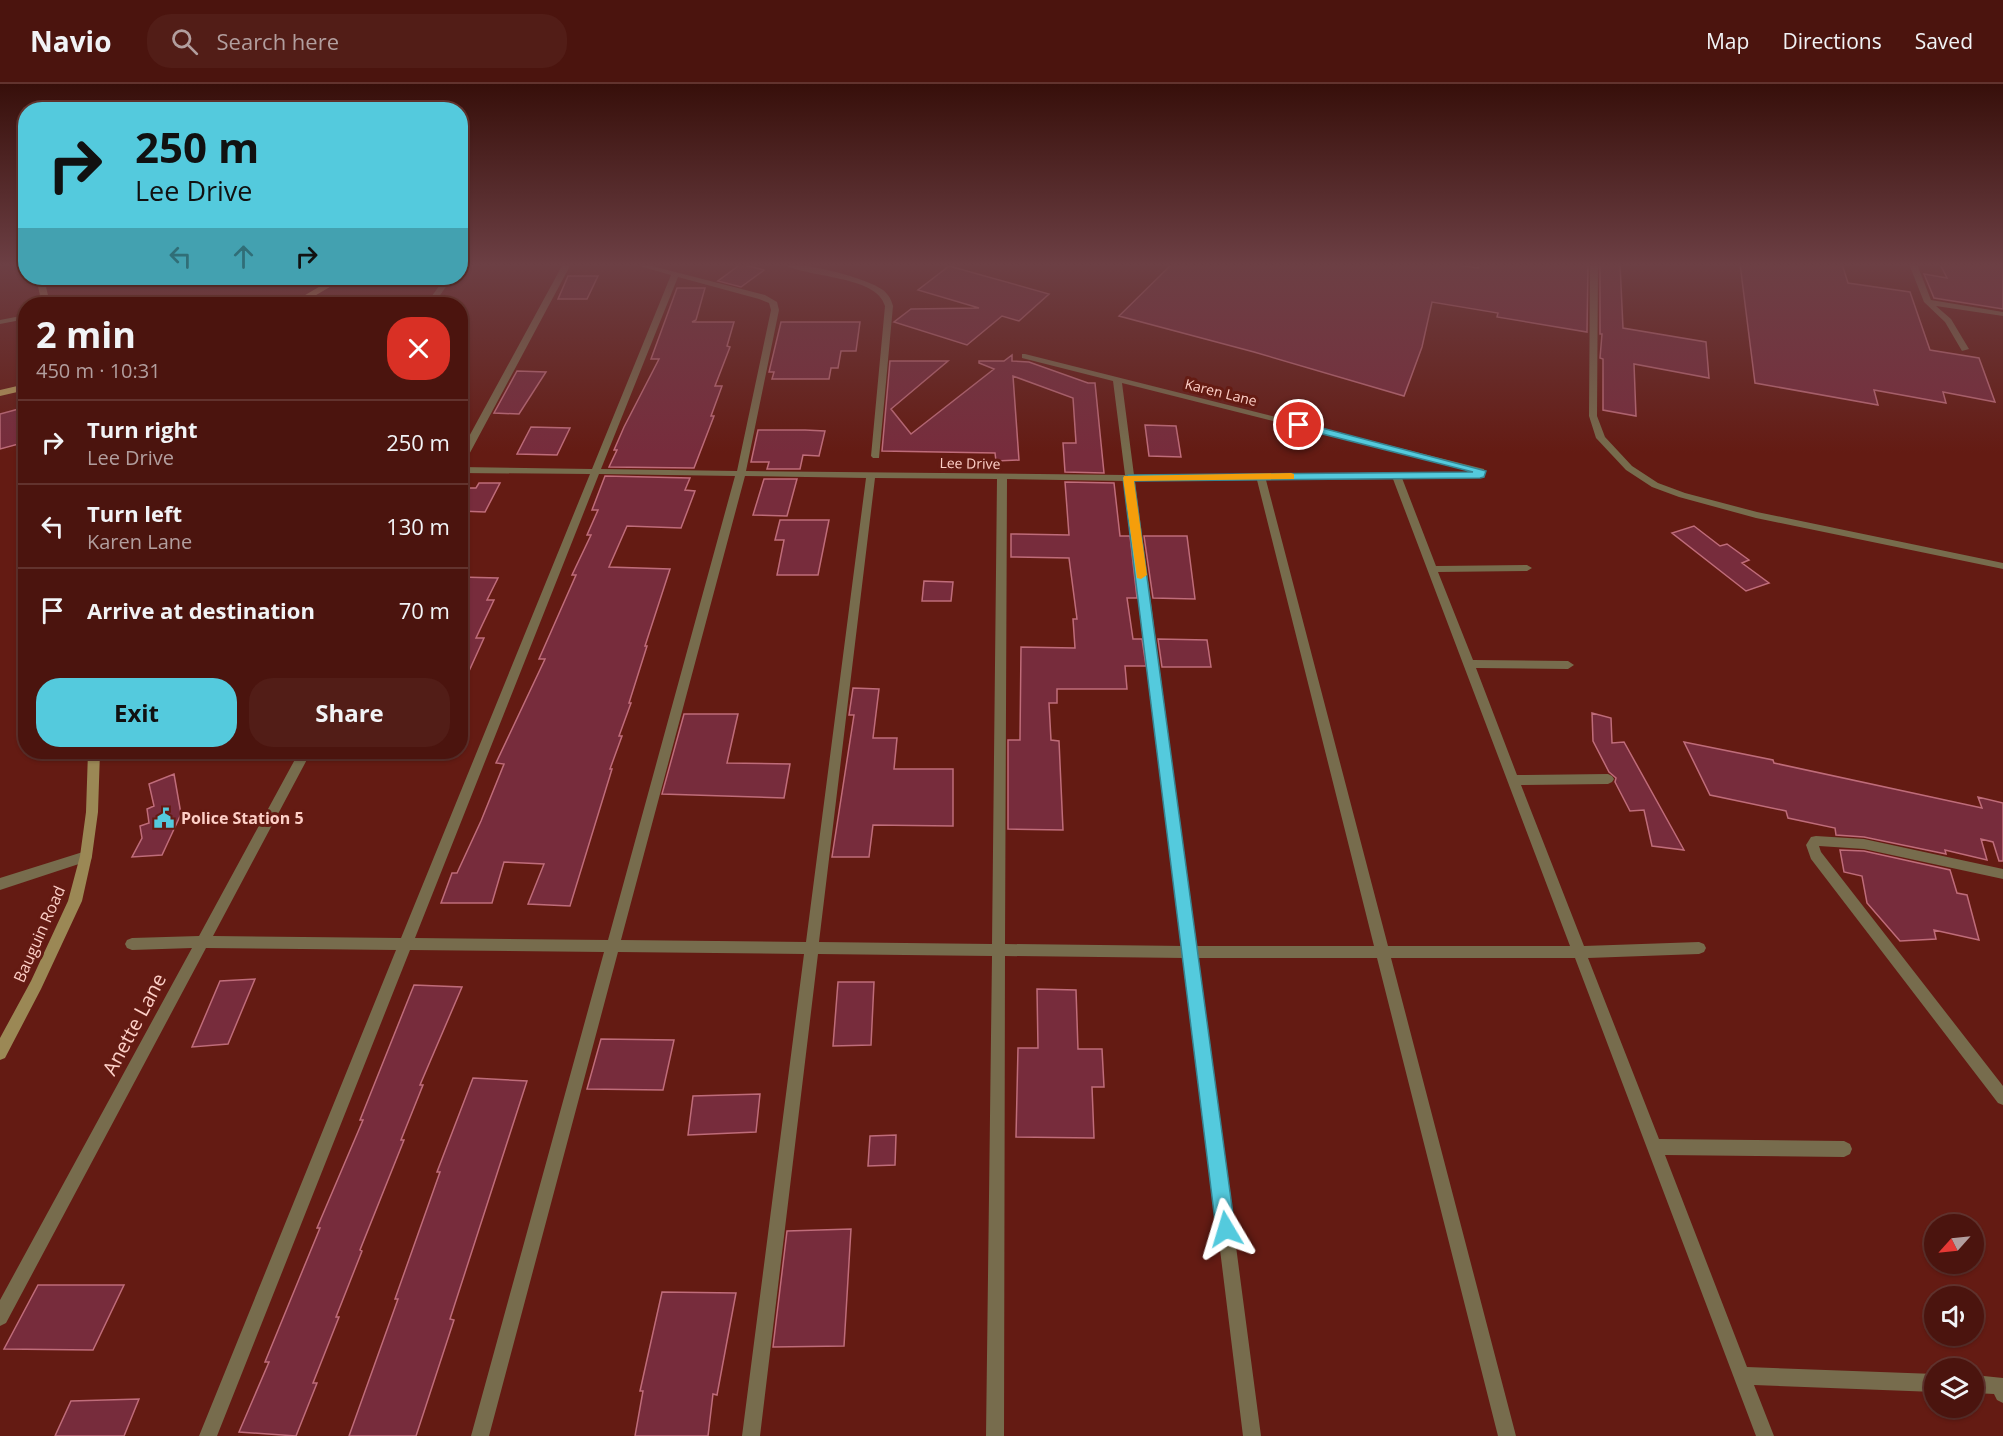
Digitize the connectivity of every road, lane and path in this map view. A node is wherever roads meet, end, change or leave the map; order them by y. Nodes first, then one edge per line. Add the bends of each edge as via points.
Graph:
1 (533, 327) edge
2 (653, 327) edge
3 (771, 327) edge
4 (887, 327) edge
5 (1594, 327) edge
6 (1952, 327) edge
7 (1965, 349) dead end
8 (1025, 356) dead end
9 (1117, 379) junction
10 (468, 447) edge
11 (876, 456) dead end
12 (468, 470) edge
13 (595, 471) junction
14 (741, 473) junction
15 (1480, 473) joint
16 (871, 475) junction
17 (1396, 475) junction
18 (1002, 477) junction
19 (1261, 477) junction
20 (1128, 478) junction
21 (2003, 566) edge
22 (1432, 568) junction
23 (1527, 568) dead end
24 (1468, 664) junction
25 (1568, 665) dead end
26 (94, 759) edge
27 (300, 759) edge
28 (1608, 779) dead end
29 (1513, 780) junction
30 (86, 856) junction
31 (2003, 874) edge
32 (0, 884) edge
33 (202, 942) junction
34 (132, 944) dead end
35 (406, 945) junction
36 (613, 946) junction
37 (1699, 948) dead end
38 (812, 949) junction
39 (999, 951) junction
40 (1190, 952) junction
41 (1383, 952) junction
42 (1579, 952) junction
43 (0, 1053) edge
44 (2003, 1098) edge
45 (1654, 1147) junction
46 (1844, 1149) dead end
47 (0, 1317) edge
48 (1742, 1376) junction
49 (1924, 1383) edge
50 (1984, 1384) edge
51 (2003, 1394) edge
52 (208, 1436) edge
53 (480, 1436) edge
54 (751, 1436) edge
55 (995, 1436) edge
56 (1252, 1436) edge
57 (1507, 1436) edge
58 (1765, 1436) edge

1 - 10 street
2 - 13 street
3 - 14 street
4 - 11 street
5 - 21 street via 1593,416 1601,438 1629,468 1655,485 1723,507
6 - 7 street
8 - 9 street, Karen Lane
9 - 15 street, Karen Lane
9 - 20 street
12 - 13 street, Lee Drive
13 - 14 street, Lee Drive
13 - 35 street
14 - 16 street, Lee Drive
14 - 36 street
15 - 17 street, Lee Drive
16 - 18 street, Lee Drive
16 - 38 street
17 - 19 street, Lee Drive
17 - 22 street
18 - 20 street, Lee Drive
18 - 39 street
19 - 20 street, Lee Drive
19 - 41 street
20 - 40 street
22 - 23 street
22 - 24 street
24 - 25 street
24 - 29 street
26 - 30 street, Bauguin Road
27 - 33 street, Anette Lane
28 - 29 street
29 - 42 street
30 - 32 street
30 - 43 street, Bauguin Road via 75,901
31 - 44 street via 1864,844 1828,840 1812,845
33 - 34 street
33 - 35 street
33 - 47 street, Anette Lane
35 - 36 street
35 - 52 street
36 - 38 street
36 - 53 street
37 - 42 street
38 - 39 street
38 - 54 street
39 - 40 street
39 - 55 street
40 - 41 street
40 - 56 street
41 - 42 street
41 - 57 street
42 - 45 street
45 - 46 street
45 - 48 street
48 - 49 street
48 - 58 street
50 - 51 street via 1999,1385

